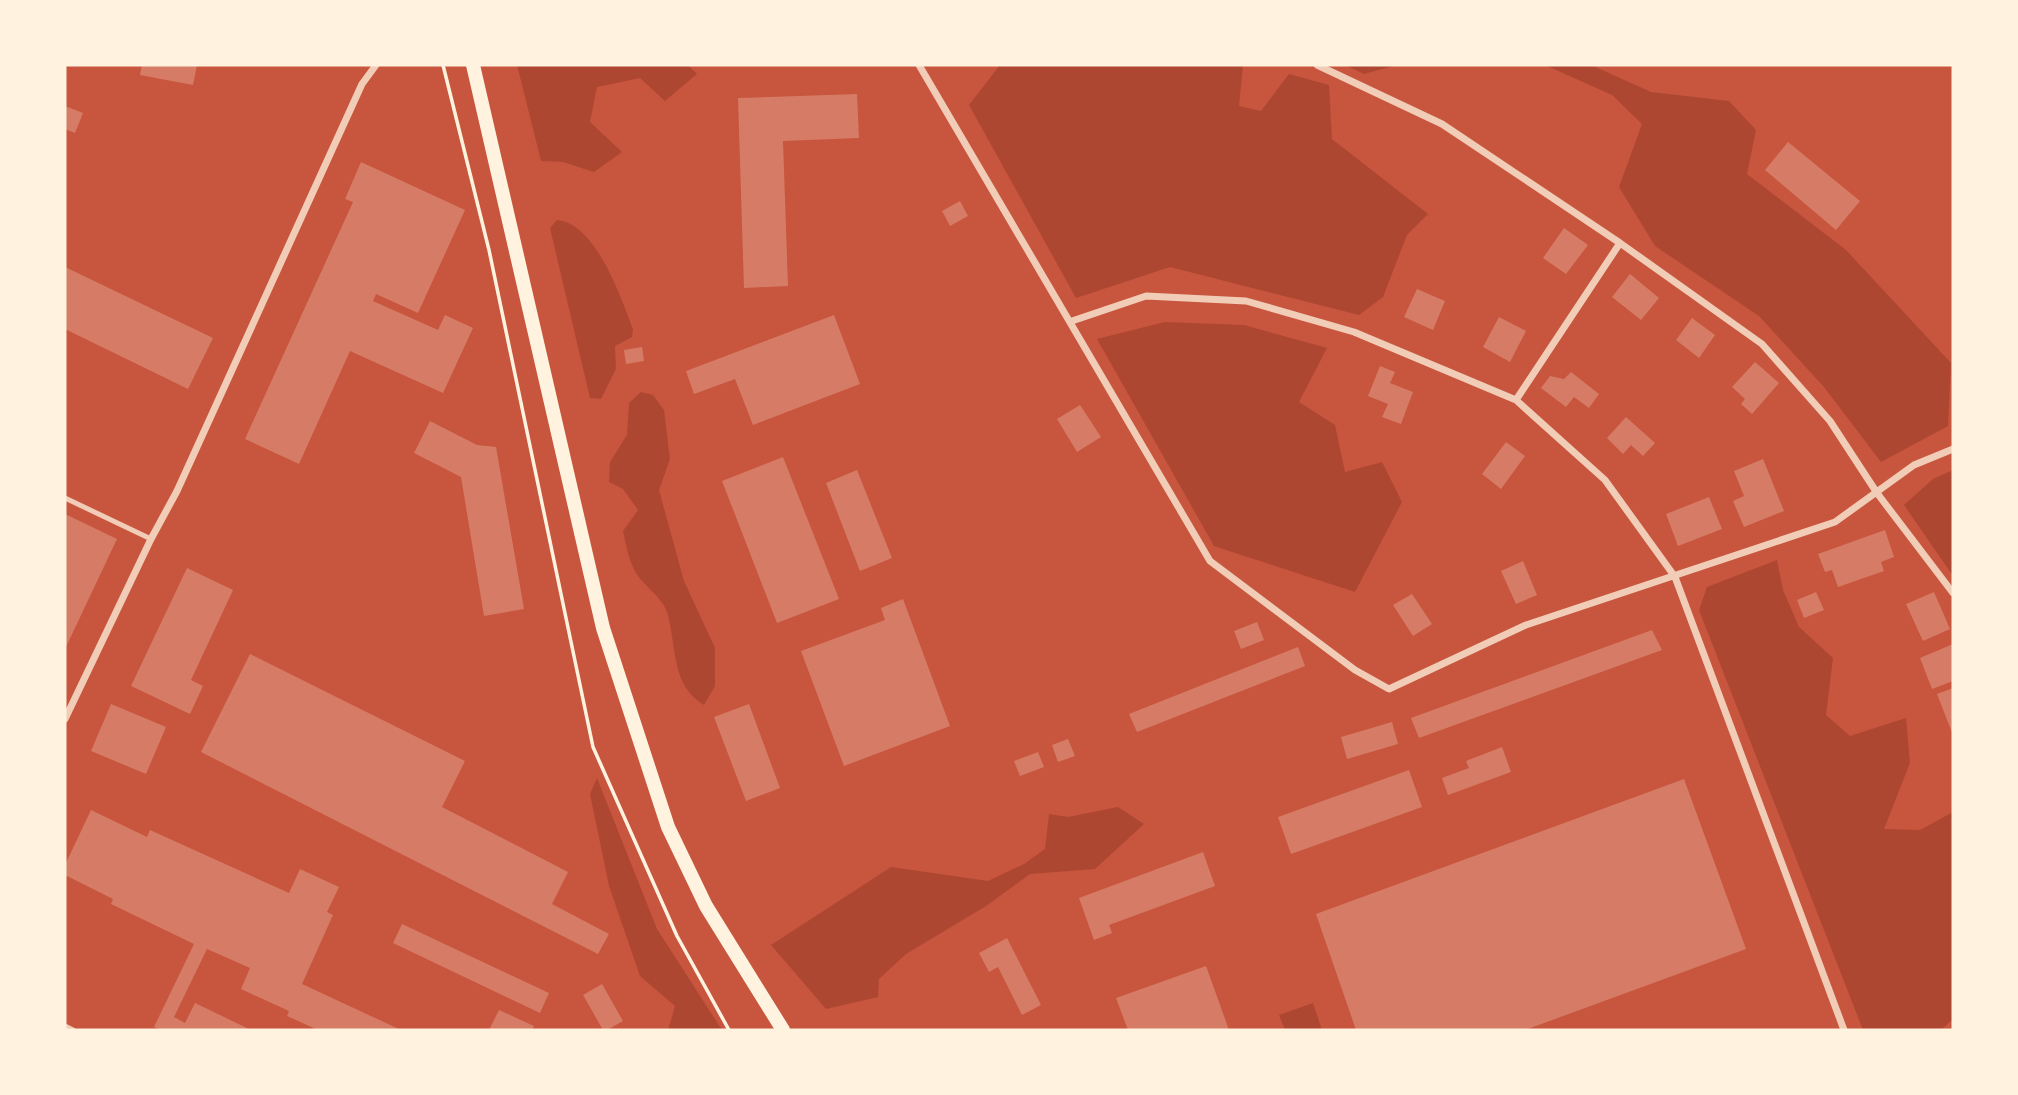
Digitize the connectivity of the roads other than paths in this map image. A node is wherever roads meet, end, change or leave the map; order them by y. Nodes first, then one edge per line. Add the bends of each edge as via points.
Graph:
1 (376, 65) edge
2 (473, 65) edge
3 (919, 65) edge
4 (1317, 65) edge
5 (1620, 243) junction
6 (1072, 321) junction
7 (1516, 400) junction
8 (1953, 449) edge
9 (1877, 493) junction
10 (65, 498) edge
11 (151, 539) junction
12 (1675, 577) junction
13 (1953, 593) edge
14 (65, 719) edge
15 (65, 1027) edge
16 (73, 1030) edge
17 (783, 1030) edge
18 (1844, 1030) edge

1 - 11 street via 362,84 177,492
2 - 17 main road via 607,641 668,827 706,906
3 - 6 street
4 - 5 street via 1442,124
5 - 7 street
5 - 9 street via 1762,344 1830,421
6 - 7 street via 1146,296 1246,301 1354,332
6 - 12 street via 1210,561 1355,670 1389,689 1526,625
7 - 12 street via 1605,481
8 - 9 street via 1914,465
9 - 12 street via 1835,522
9 - 13 street
10 - 11 lane
11 - 14 street
12 - 18 street
15 - 16 lane

